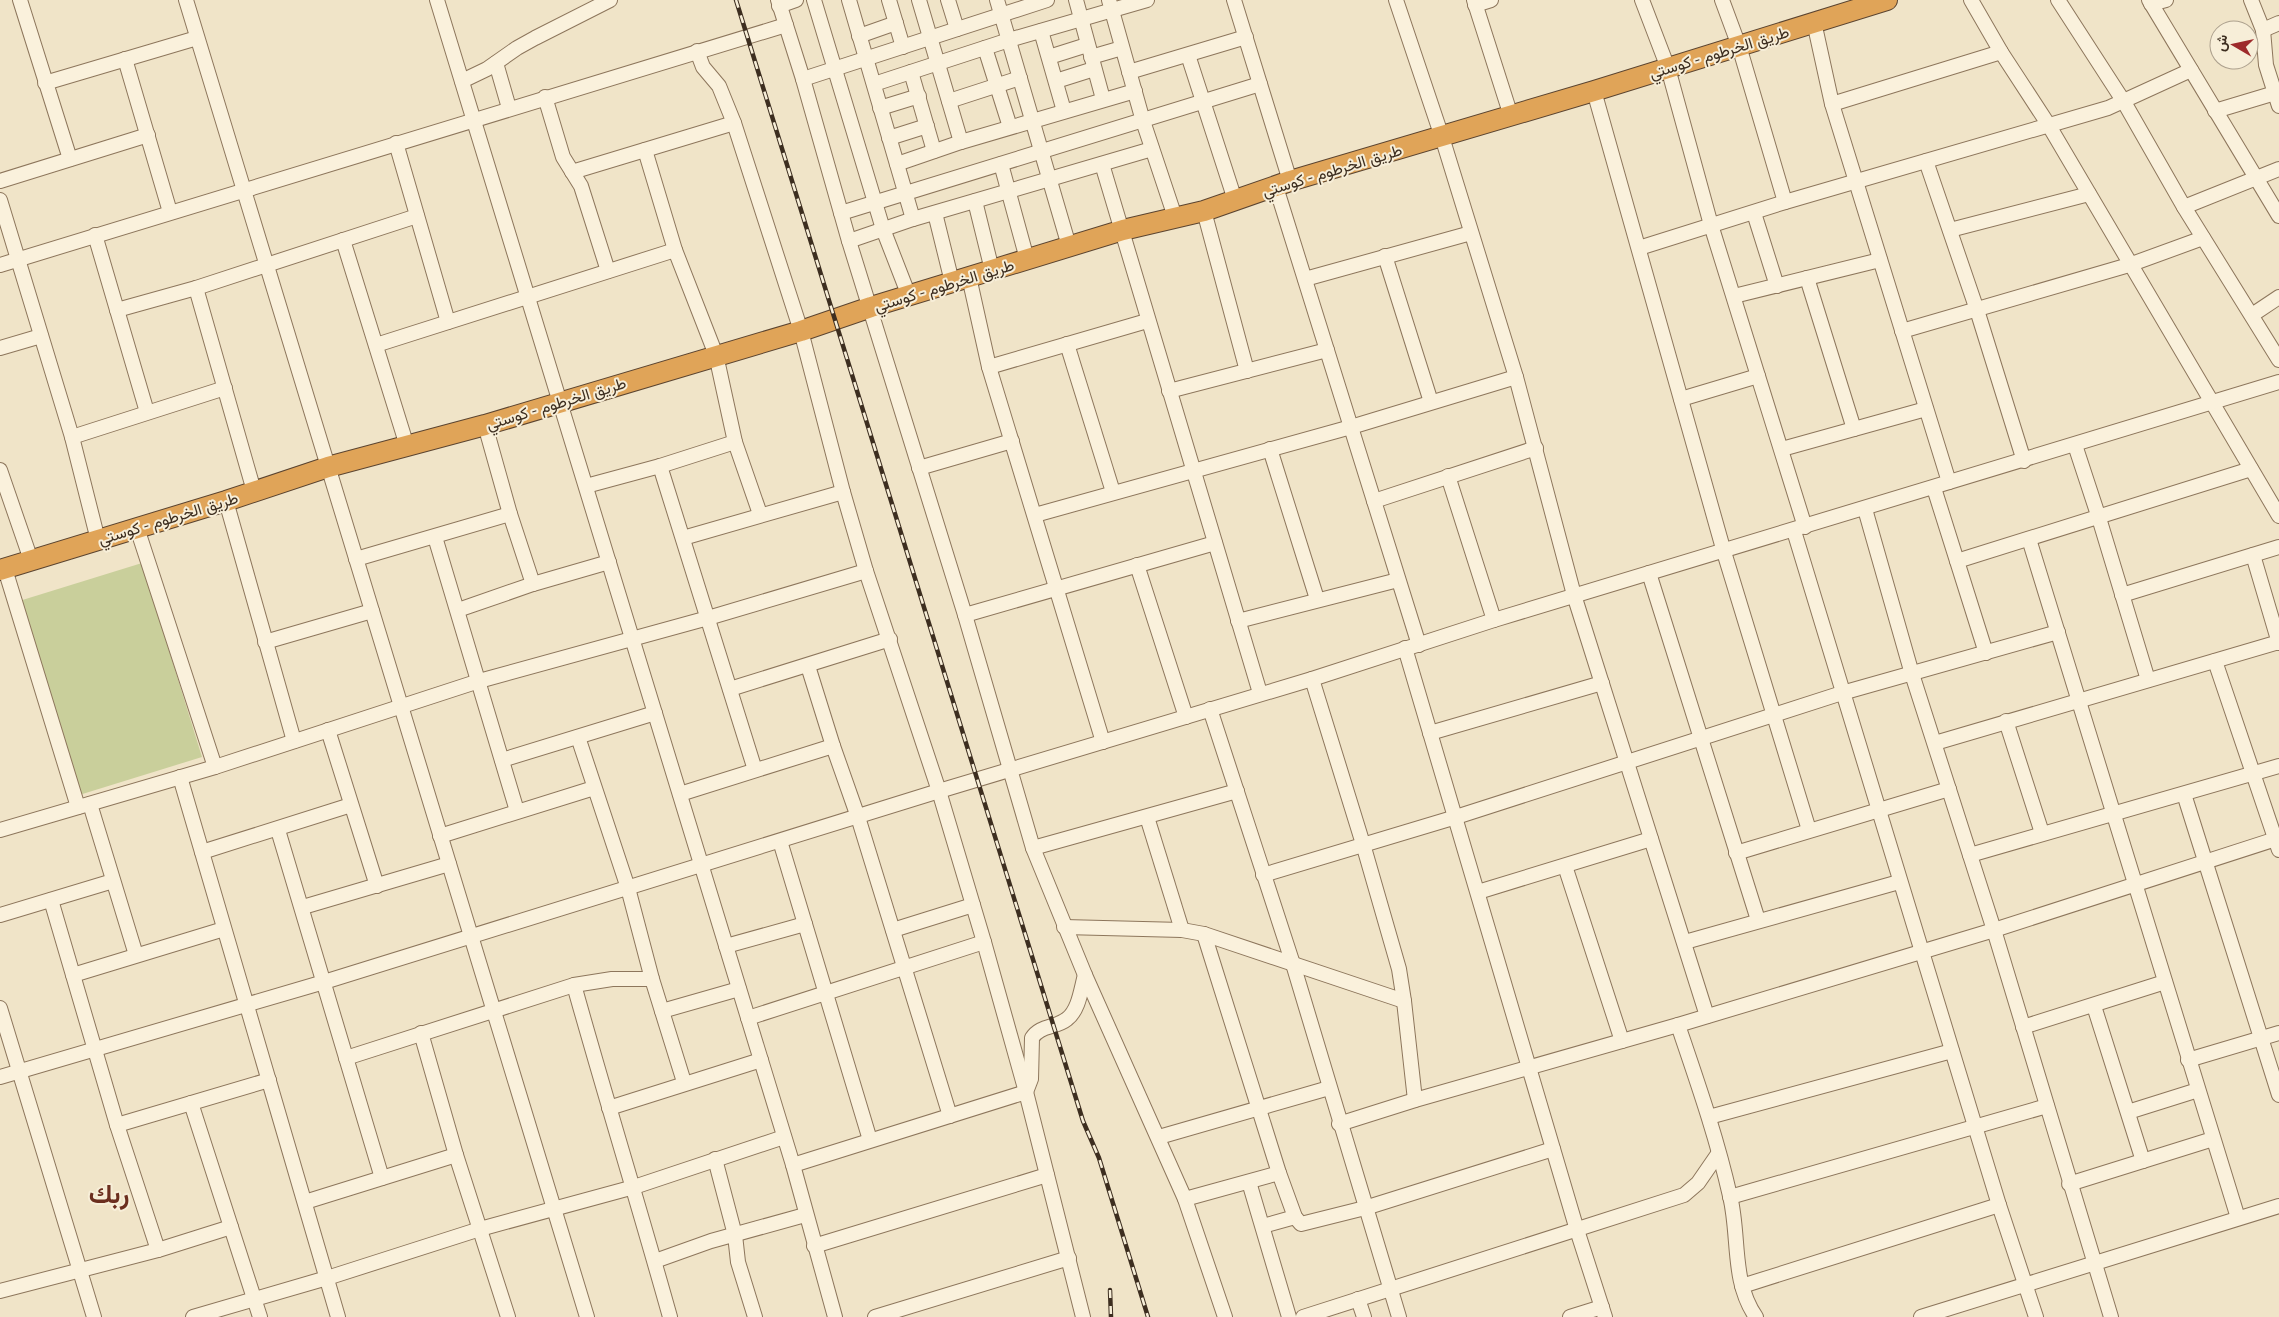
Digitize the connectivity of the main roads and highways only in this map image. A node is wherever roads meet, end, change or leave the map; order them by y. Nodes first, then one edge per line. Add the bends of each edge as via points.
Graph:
1 (1883, 1) edge
2 (2, 569) edge

1 - 2 highway, طريق الخرطوم - كوستي via 1204,210 1069,246 801,331 486,425 328,466

